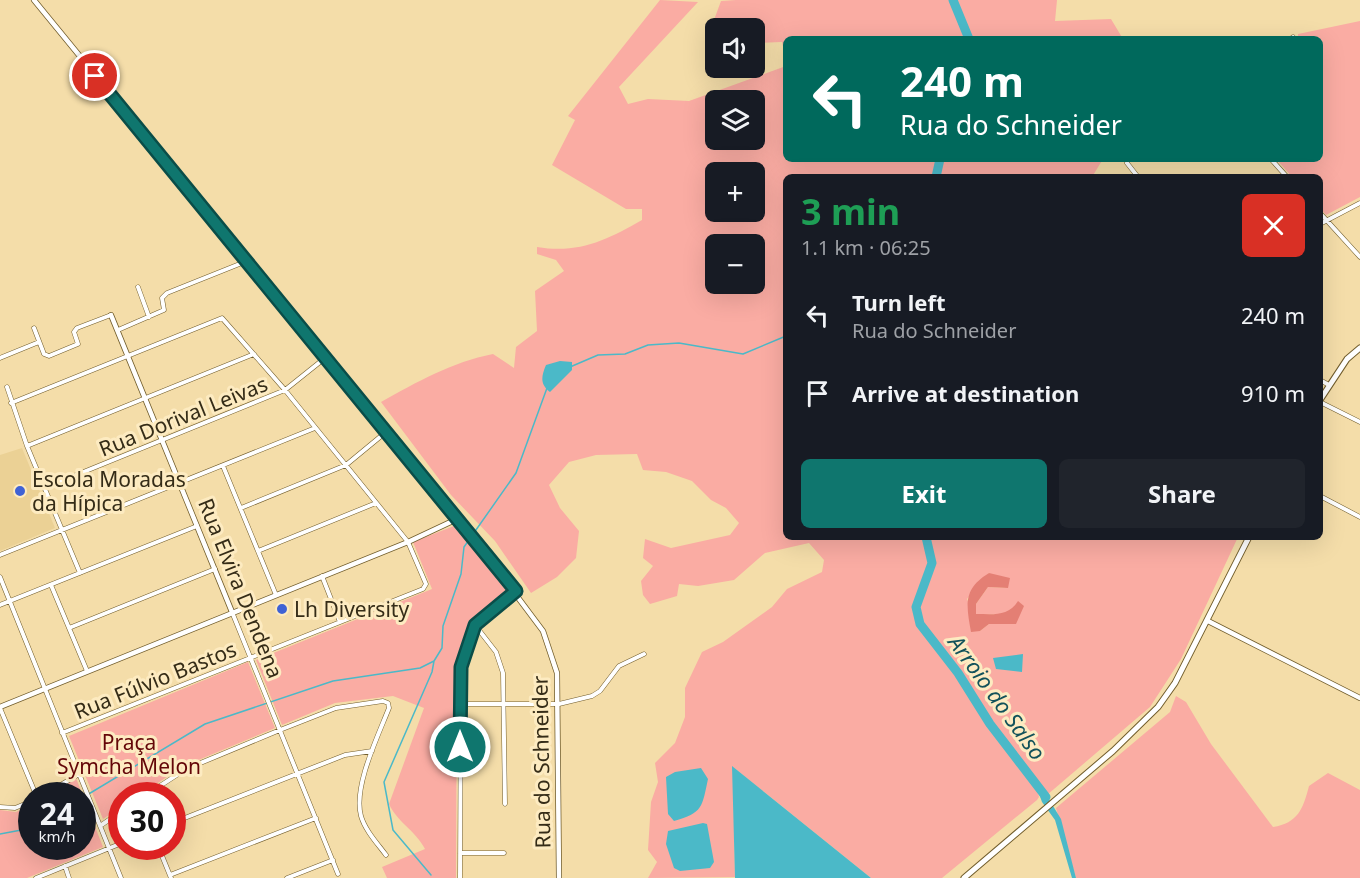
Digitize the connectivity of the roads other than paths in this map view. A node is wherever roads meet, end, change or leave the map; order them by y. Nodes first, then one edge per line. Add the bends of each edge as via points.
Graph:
1 (34, 0) edge
2 (1274, 162) edge
3 (1127, 163) dead end
4 (1136, 174) edge
5 (1284, 174) edge
6 (1360, 203) edge
7 (1323, 217) edge
8 (1326, 221) junction
9 (1323, 222) edge
10 (1360, 257) edge
11 (247, 261) junction
12 (138, 287) dead end
13 (111, 315) joint
14 (149, 317) junction
15 (34, 328) dead end
16 (118, 330) junction
17 (39, 342) junction
18 (1360, 348) edge
19 (254, 354) junction
20 (128, 355) junction
21 (0, 358) edge
22 (325, 358) junction
23 (1323, 382) edge
24 (1329, 385) junction
25 (7, 387) dead end
26 (285, 390) junction
27 (1323, 396) edge
28 (146, 399) junction
29 (10, 403) junction
30 (1323, 403) edge
31 (1360, 422) edge
32 (315, 428) junction
33 (386, 432) junction
34 (164, 441) junction
35 (27, 446) junction
36 (346, 465) junction
37 (223, 466) junction
38 (181, 483) junction
39 (44, 488) junction
40 (1323, 498) edge
41 (376, 503) junction
42 (241, 508) junction
43 (1360, 517) edge
44 (457, 519) junction
45 (197, 526) junction
46 (62, 530) junction
47 (1248, 540) edge
48 (408, 542) junction
49 (258, 551) junction
50 (0, 555) edge
51 (215, 569) junction
52 (80, 573) junction
53 (322, 576) junction
54 (0, 577) edge
55 (51, 585) junction
56 (516, 591) junction
57 (276, 595) junction
58 (10, 602) junction
59 (0, 605) edge
60 (232, 612) junction
61 (1208, 621) junction
62 (340, 622) junction
63 (475, 625) junction
64 (69, 628) junction
65 (644, 654) dead end
66 (251, 657) junction
67 (87, 671) junction
68 (45, 688) junction
69 (1360, 698) edge
70 (461, 704) junction
71 (505, 704) junction
72 (559, 704) junction
73 (0, 708) edge
74 (280, 730) junction
75 (62, 733) junction
76 (372, 751) junction
77 (79, 774) junction
78 (298, 774) junction
79 (31, 782) edge
80 (66, 782) edge
81 (166, 782) edge
82 (505, 804) dead end
83 (0, 807) edge
84 (18, 807) edge
85 (186, 818) edge
86 (316, 818) junction
87 (108, 820) edge
88 (100, 825) junction
89 (108, 845) edge
90 (108, 848) edge
91 (460, 852) junction
92 (504, 853) dead end
93 (386, 855) dead end
94 (114, 860) edge
95 (164, 860) edge
96 (333, 860) junction
97 (65, 866) junction
98 (339, 874) dead end
99 (171, 877) edge
100 (36, 878) edge
101 (69, 878) edge
102 (121, 878) edge
103 (287, 878) edge
104 (460, 878) edge
105 (559, 878) edge
106 (964, 878) edge

1 - 11 street, Rua do Schneider
2 - 5 street
3 - 4 street
6 - 8 street
7 - 8 street
8 - 9 street
8 - 10 street
11 - 14 street via 167,293 162,298 164,310
11 - 22 street, Rua do Schneider
12 - 14 street
13 - 16 street, Rua Elvira Dendena
13 - 17 street via 78,328 74,332 78,344 49,356
14 - 16 street
15 - 17 street
16 - 20 street, Rua Elvira Dendena
17 - 21 street
18 - 24 main road
19 - 20 street via 222,318
19 - 26 street
19 - 28 street
20 - 28 street, Rua Elvira Dendena
20 - 29 street
22 - 26 street, Rua Dorival Leivas
22 - 33 street, Rua do Schneider
23 - 24 street
24 - 27 main road
25 - 29 street
26 - 32 street
26 - 34 street, Rua Dorival Leivas
28 - 34 street, Rua Elvira Dendena
28 - 35 street
29 - 35 street
30 - 31 street
32 - 36 street
32 - 37 street
33 - 36 street
33 - 44 street, Rua do Schneider
34 - 38 street, Rua Elvira Dendena
34 - 39 street, Rua Dorival Leivas
35 - 39 street
36 - 41 street
36 - 42 street
37 - 38 street
37 - 42 street
38 - 45 street, Rua Elvira Dendena
38 - 46 street
39 - 46 street
40 - 43 street
41 - 48 street
41 - 49 street
42 - 49 street
44 - 48 street
44 - 56 street, Rua do Schneider
45 - 51 street, Rua Elvira Dendena
45 - 52 street
46 - 50 street
46 - 52 street
47 - 61 main road
48 - 53 street
48 - 62 street, Rua Fúlvio Bastos via 426,587
49 - 57 street
51 - 60 street, Rua Elvira Dendena
51 - 64 street
52 - 55 street
53 - 57 street
53 - 62 street
54 - 58 street
55 - 58 street
55 - 64 street
56 - 63 street
56 - 72 street, Rua do Schneider via 551,650
57 - 60 street
58 - 59 street
58 - 68 street
60 - 66 street, Rua Elvira Dendena
60 - 67 street
61 - 69 street
61 - 106 main road via 1158,707 1113,751
62 - 66 street, Rua Fúlvio Bastos
63 - 70 street via 461,667
63 - 71 street via 496,652 504,673
64 - 67 street
65 - 72 street via 619,666 600,691
66 - 74 street, Rua Elvira Dendena
66 - 75 street, Rua Fúlvio Bastos
67 - 68 street
68 - 73 street
68 - 75 street
70 - 71 street
70 - 91 street
71 - 72 street
71 - 82 street
72 - 105 street, Rua do Schneider
73 - 79 street
74 - 76 street via 336,708 383,701 389,708
74 - 78 street, Rua Elvira Dendena
74 - 81 street via 186,769
75 - 77 street
76 - 78 street via 345,755
76 - 93 street via 359,795 360,814
77 - 80 street
77 - 88 street
78 - 85 street
78 - 86 street, Rua Elvira Dendena
83 - 84 street
86 - 96 street, Rua Elvira Dendena
86 - 99 street
87 - 88 street
88 - 89 street
90 - 97 street
91 - 92 street
91 - 104 street
94 - 102 street
95 - 99 street
96 - 98 street, Rua Elvira Dendena
96 - 103 street
97 - 100 street
97 - 101 street

